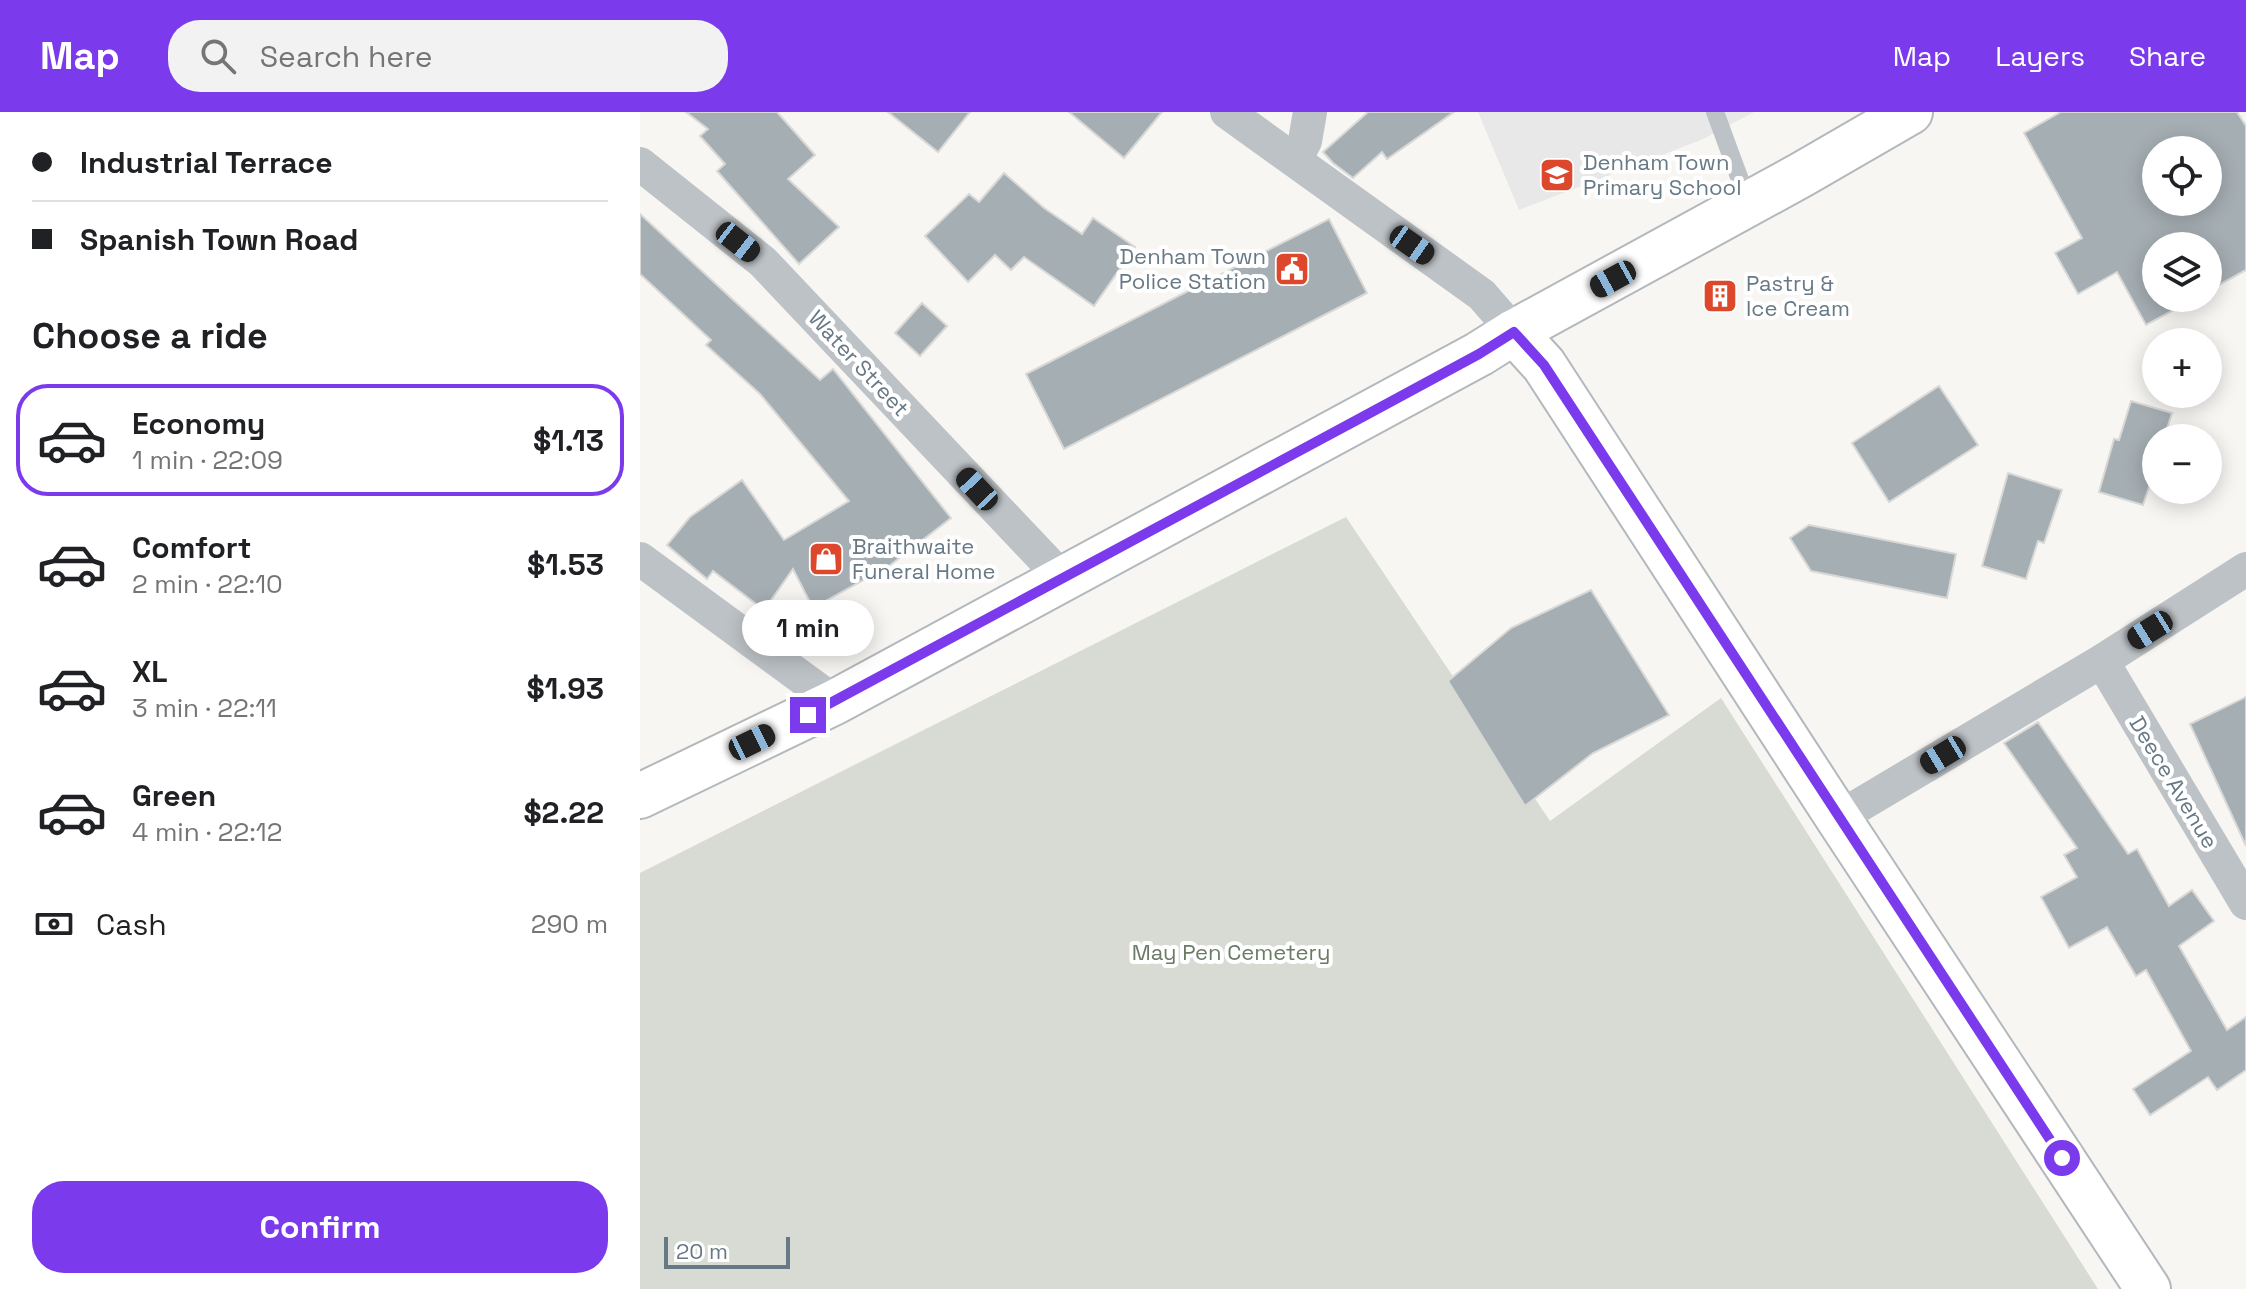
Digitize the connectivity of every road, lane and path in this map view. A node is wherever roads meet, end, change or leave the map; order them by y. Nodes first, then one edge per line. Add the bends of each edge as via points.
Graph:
1 (1227, 112) edge
2 (1310, 112) edge
3 (1715, 112) edge
4 (1910, 112) edge
5 (1295, 160) junction
6 (640, 164) edge
7 (1749, 204) junction
8 (1514, 332) junction
9 (640, 559) edge
10 (2246, 569) edge
11 (1063, 579) junction
12 (2102, 661) junction
13 (835, 702) junction
14 (640, 796) edge
15 (1838, 818) junction
16 (2246, 903) edge
17 (2148, 1289) edge

1 - 5 street
2 - 5 street
3 - 7 lane
4 - 7 main road
5 - 8 street via 1482,295
6 - 11 street, Water Street via 763,262
7 - 8 main road
8 - 11 main road
8 - 15 main road via 1544,365
9 - 13 street
10 - 12 street
11 - 13 main road
12 - 15 street
12 - 16 street, Deece Avenue
13 - 14 main road
15 - 17 main road

